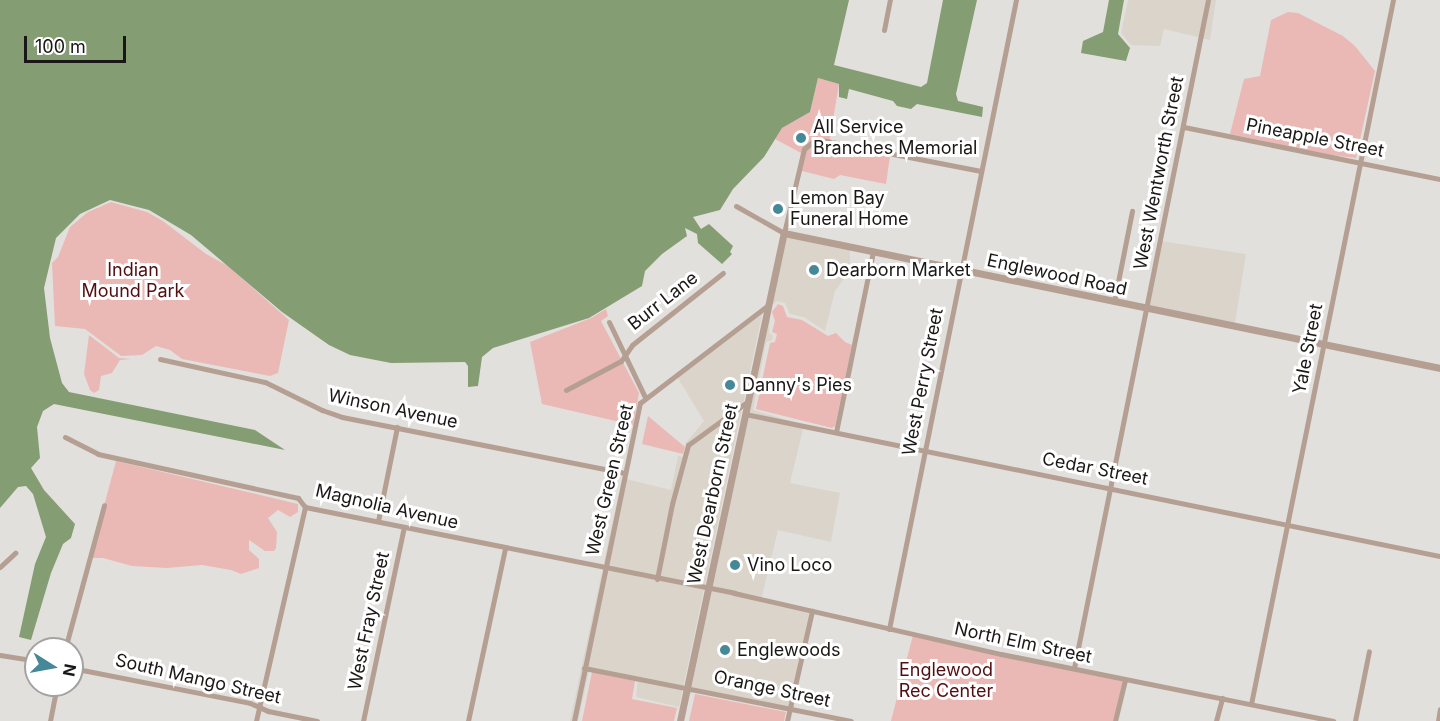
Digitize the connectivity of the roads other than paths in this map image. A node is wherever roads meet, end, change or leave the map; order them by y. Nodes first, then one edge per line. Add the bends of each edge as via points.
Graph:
1 (890, 0) edge
2 (1016, 0) edge
3 (1208, 0) edge
4 (1393, 0) edge
5 (884, 30) dead end
6 (1184, 127) junction
7 (1360, 162) junction
8 (981, 171) junction
9 (1440, 179) edge
10 (736, 206) dead end
11 (1132, 211) dead end
12 (784, 233) junction
13 (873, 251) junction
14 (961, 270) junction
15 (723, 273) dead end
16 (1114, 302) junction
17 (768, 305) junction
18 (1146, 308) junction
19 (609, 322) dead end
20 (1324, 344) junction
21 (624, 354) junction
22 (160, 359) dead end
23 (1440, 368) edge
24 (566, 390) dead end
25 (645, 397) junction
26 (747, 402) junction
27 (745, 414) junction
28 (397, 427) junction
29 (836, 432) junction
30 (66, 437) dead end
31 (925, 450) junction
32 (625, 473) junction
33 (1108, 487) junction
34 (104, 505) dead end
35 (305, 507) junction
36 (378, 522) junction
37 (1288, 524) junction
38 (404, 527) junction
39 (505, 548) junction
40 (15, 553) dead end
41 (1440, 556) edge
42 (0, 567) edge
43 (605, 568) junction
44 (657, 579) junction
45 (708, 588) junction
46 (812, 611) junction
47 (889, 628) junction
48 (69, 637) edge
49 (1369, 651) dead end
50 (0, 655) edge
51 (24, 659) edge
52 (584, 668) junction
53 (1074, 668) junction
54 (84, 671) edge
55 (1125, 680) junction
56 (687, 687) junction
57 (55, 697) edge
58 (1222, 698) junction
59 (1251, 704) junction
60 (259, 707) junction
61 (790, 708) junction
62 (1440, 709) edge
63 (50, 721) edge
64 (256, 721) edge
65 (317, 721) edge
66 (363, 721) edge
67 (468, 721) edge
68 (574, 721) edge
69 (680, 721) edge
70 (787, 721) edge
71 (851, 721) edge
72 (1116, 721) edge
73 (1216, 721) edge
74 (1329, 721) edge
75 (1355, 721) edge
76 (1438, 721) edge

1 - 5 street
2 - 8 street, West Perry Street
3 - 6 street, West Wentworth Street
4 - 7 street, Yale Street
6 - 7 street, Pineapple Street
6 - 18 street, West Wentworth Street
7 - 9 street, Pineapple Street
7 - 20 street, Yale Street
8 - 12 street, West Dearborn Street via 816,140 804,149
8 - 14 street, West Perry Street
10 - 12 street
11 - 16 street
12 - 13 street, Englewood Road
12 - 17 street, West Dearborn Street
13 - 14 street, Englewood Road
13 - 29 street
14 - 16 street, Englewood Road
14 - 31 street, West Perry Street
15 - 21 street, Burr Lane
16 - 18 street, Englewood Road
17 - 25 street, West Green Street
17 - 26 street, West Dearborn Street
18 - 20 street, Englewood Road
18 - 33 street, West Wentworth Street
19 - 21 street
20 - 23 street, Englewood Road
20 - 37 street, Yale Street
21 - 24 street, Burr Lane via 621,362
21 - 25 street
22 - 28 street, Winson Avenue via 265,382 329,413
25 - 32 street, West Green Street via 640,404
26 - 27 street, West Dearborn Street
26 - 44 street via 688,445
27 - 29 street, Cedar Street
27 - 45 street, West Dearborn Street
28 - 32 street, Winson Avenue
28 - 36 street
29 - 31 street, Cedar Street
30 - 35 street, Magnolia Avenue via 98,454 298,498
31 - 33 street, Cedar Street
31 - 47 street, West Perry Street
32 - 43 street, West Green Street
33 - 37 street, Cedar Street
33 - 53 street, West Wentworth Street
34 - 48 street
35 - 36 street, Magnolia Avenue
35 - 60 street
36 - 38 street, Magnolia Avenue
37 - 41 street, Cedar Street
37 - 59 street, Yale Street
38 - 39 street, Magnolia Avenue
38 - 66 street, West Fray Street
39 - 43 street, Magnolia Avenue
39 - 67 street
40 - 42 street
43 - 44 street, Magnolia Avenue
43 - 52 street, West Green Street
44 - 45 street, Magnolia Avenue
45 - 46 street, North Elm Street
45 - 56 street, West Dearborn Street
46 - 47 street, North Elm Street
46 - 61 street
47 - 53 street, North Elm Street
49 - 75 street
50 - 51 street
52 - 56 street, Orange Street
52 - 68 street, West Green Street
53 - 55 street, North Elm Street
54 - 60 street, South Mango Street
55 - 58 street, North Elm Street
55 - 72 street
56 - 61 street, Orange Street
56 - 69 street, West Dearborn Street
57 - 63 street
58 - 59 street, North Elm Street
58 - 73 street
59 - 74 street, North Elm Street
60 - 64 street
60 - 65 street, South Mango Street
61 - 70 street
61 - 71 street, Orange Street
62 - 76 street

